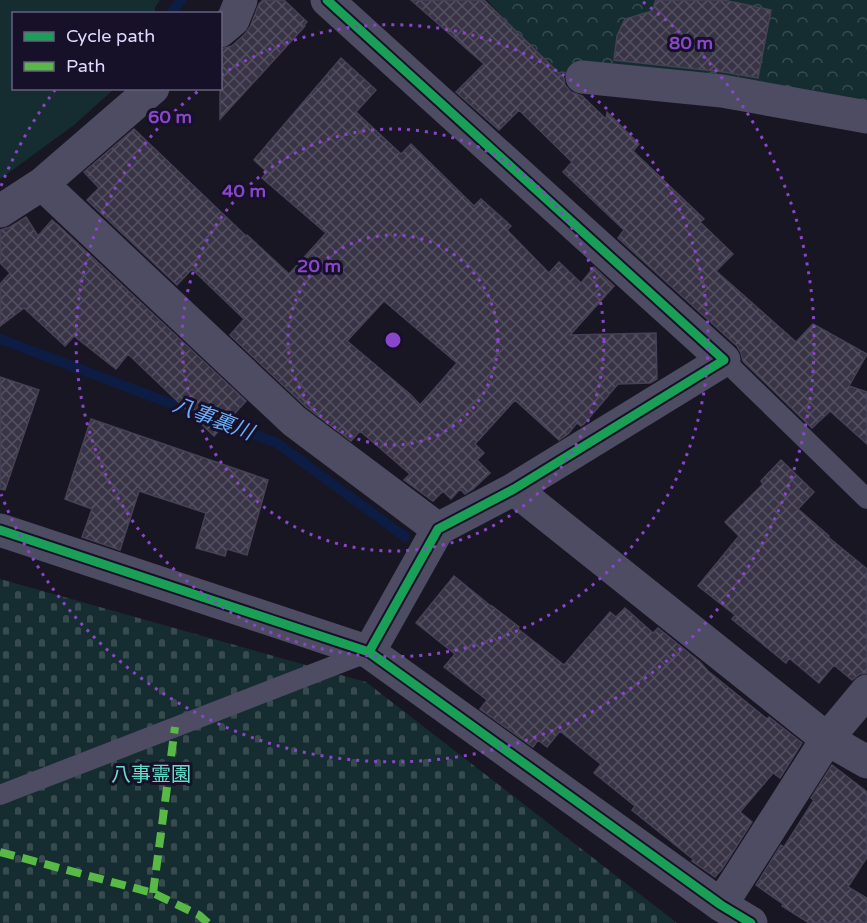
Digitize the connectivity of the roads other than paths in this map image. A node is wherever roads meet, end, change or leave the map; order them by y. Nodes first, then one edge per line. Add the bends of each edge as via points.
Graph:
1 (241, 0) edge
2 (327, 0) edge
3 (222, 29) edge
4 (582, 77) dead end
5 (151, 90) edge
6 (867, 117) edge
7 (42, 184) junction
8 (0, 211) edge
9 (724, 360) junction
10 (514, 489) junction
11 (867, 499) edge
12 (438, 529) junction
13 (0, 530) edge
14 (369, 652) junction
15 (867, 691) edge
16 (827, 739) junction
17 (867, 762) edge
18 (0, 795) edge
19 (721, 905) junction
20 (751, 923) edge

1 - 3 street via 233,20
2 - 9 street
4 - 6 street via 722,91
5 - 7 street
7 - 8 street
7 - 12 street via 294,421
9 - 10 street
9 - 11 lane
10 - 12 street
10 - 16 street
12 - 14 street
13 - 14 street
14 - 18 lane
14 - 19 street
15 - 16 street
16 - 17 street
16 - 19 street
19 - 20 street

